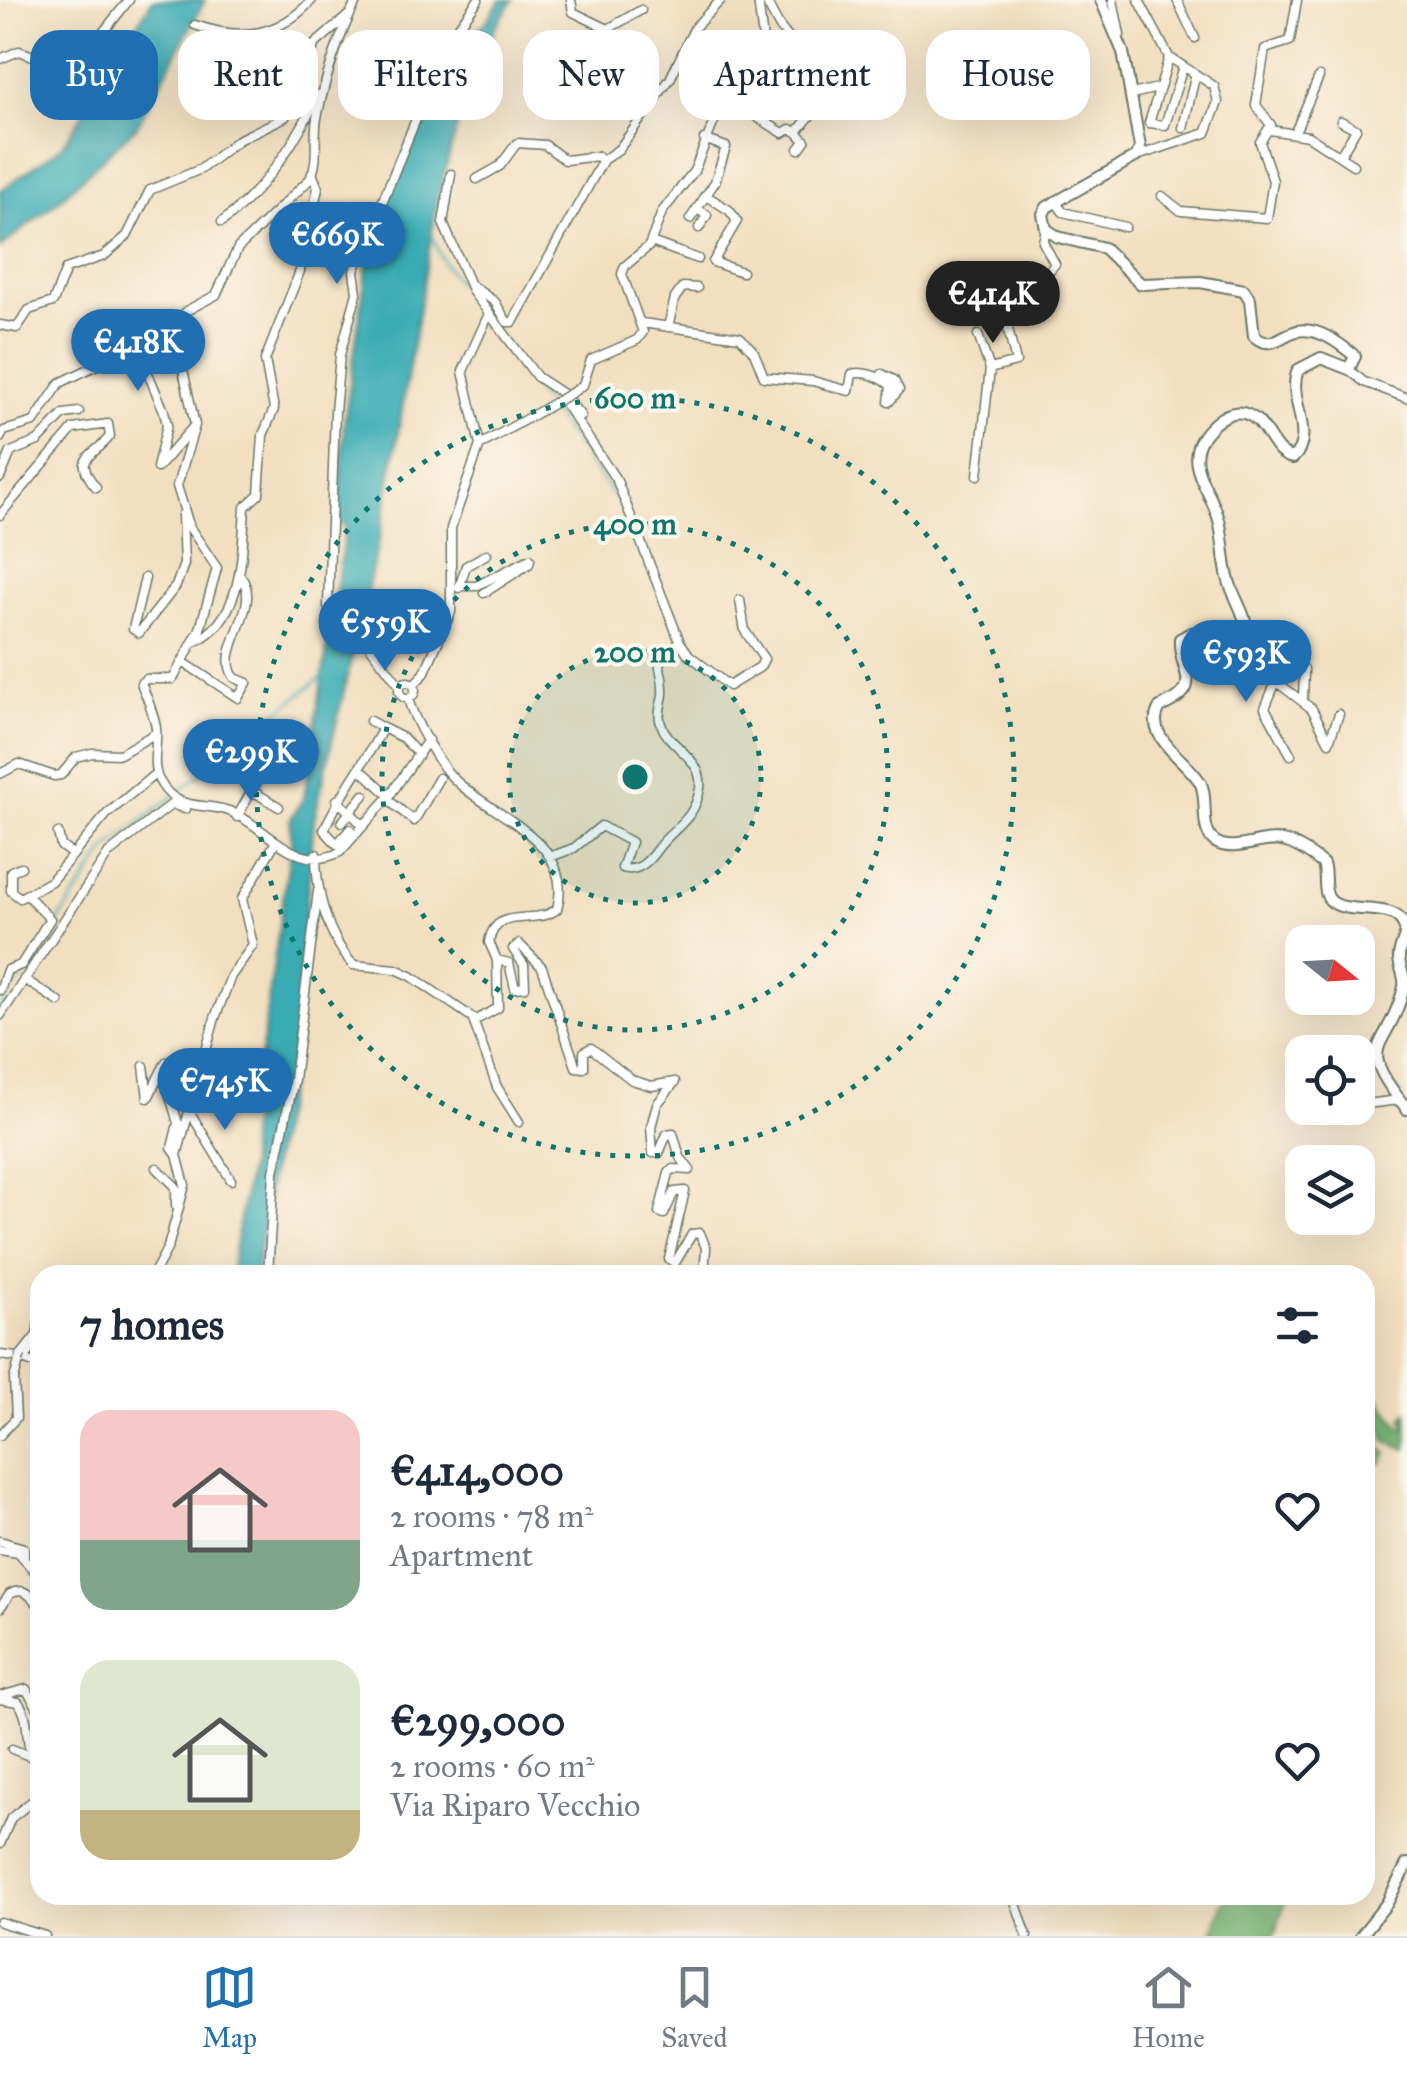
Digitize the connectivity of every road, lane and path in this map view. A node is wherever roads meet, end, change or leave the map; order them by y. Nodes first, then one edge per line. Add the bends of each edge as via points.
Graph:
1 (129, 0) edge
2 (312, 0) edge
3 (357, 0) edge
4 (478, 0) edge
5 (571, 0) edge
6 (720, 0) edge
7 (762, 0) edge
8 (1101, 0) edge
9 (1113, 0) edge
10 (1140, 0) edge
11 (1177, 0) edge
12 (1298, 0) edge
13 (641, 10) dead end
14 (350, 14) junction
15 (195, 25) dead end
16 (764, 30) edge
17 (782, 30) edge
18 (1195, 38) dead end
19 (1117, 39) junction
20 (1168, 58) junction
21 (0, 59) edge
22 (1182, 70) junction
23 (1195, 77) junction
24 (1318, 78) dead end
25 (325, 81) junction
26 (1158, 88) junction
27 (1132, 94) junction
28 (714, 120) edge
29 (762, 120) edge
30 (807, 120) edge
31 (1341, 121) dead end
32 (1183, 128) dead end
33 (1270, 130) junction
34 (797, 132) junction
35 (1294, 132) junction
36 (704, 139) junction
37 (799, 149) dead end
38 (1137, 156) junction
39 (1340, 156) junction
40 (600, 158) junction
41 (1353, 164) dead end
42 (312, 174) junction
43 (452, 174) dead end
44 (477, 179) dead end
45 (705, 196) junction
46 (1162, 196) dead end
47 (1055, 201) junction
48 (696, 209) junction
49 (690, 219) dead end
50 (222, 222) dead end
51 (1125, 227) dead end
52 (699, 228) dead end
53 (1046, 230) junction
54 (651, 242) junction
55 (698, 259) dead end
56 (742, 272) dead end
57 (471, 285) junction
58 (696, 288) dead end
59 (488, 317) junction
60 (642, 322) junction
61 (0, 325) edge
62 (668, 327) junction
63 (978, 335) dead end
64 (1347, 368) junction
65 (990, 370) junction
66 (882, 374) dead end
67 (1407, 398) edge
68 (562, 399) junction
69 (79, 412) dead end
70 (194, 425) junction
71 (583, 425) junction
72 (0, 438) edge
73 (480, 445) junction
74 (978, 475) dead end
75 (0, 478) edge
76 (96, 487) dead end
77 (183, 510) junction
78 (0, 515) edge
79 (486, 554) dead end
80 (241, 577) junction
81 (145, 578) dead end
82 (459, 586) junction
83 (484, 593) dead end
84 (740, 600) dead end
85 (453, 601) junction
86 (1245, 636) junction
87 (194, 642) junction
88 (680, 642) junction
89 (183, 662) junction
90 (1304, 669) dead end
91 (1278, 683) junction
92 (414, 684) junction
93 (400, 686) junction
94 (408, 698) junction
95 (1303, 700) junction
96 (1338, 714) dead end
97 (370, 720) dead end
98 (383, 728) junction
99 (156, 733) junction
100 (292, 734) dead end
101 (428, 740) junction
102 (419, 755) junction
103 (1291, 755) dead end
104 (360, 769) junction
105 (0, 774) edge
106 (439, 778) dead end
107 (158, 779) junction
108 (345, 790) junction
109 (254, 792) junction
110 (389, 797) junction
111 (336, 800) junction
112 (360, 800) junction
113 (279, 807) dead end
114 (198, 808) junction
115 (331, 812) junction
116 (350, 813) junction
117 (373, 814) junction
118 (237, 817) junction
119 (342, 822) junction
120 (363, 825) junction
121 (352, 832) junction
122 (58, 833) dead end
123 (275, 843) junction
124 (315, 854) junction
125 (73, 855) junction
126 (550, 857) junction
127 (21, 868) dead end
128 (318, 891) junction
129 (29, 896) junction
130 (496, 960) junction
131 (24, 979) junction
132 (0, 990) edge
133 (59, 1002) dead end
134 (0, 1016) edge
135 (473, 1020) junction
136 (1376, 1052) joint
137 (144, 1066) dead end
138 (1403, 1104) edge
139 (1375, 1105) edge
140 (191, 1114) junction
141 (519, 1122) dead end
142 (177, 1155) junction
143 (157, 1168) dead end
144 (231, 1180) dead end
145 (178, 1210) junction
146 (157, 1265) edge
147 (269, 1265) edge
148 (705, 1265) edge
149 (30, 1346) edge
150 (3, 1352) edge
151 (21, 1358) junction
152 (30, 1361) edge
153 (0, 1435) edge
154 (0, 1541) edge
155 (0, 1550) edge
156 (24, 1558) junction
157 (30, 1565) edge
158 (30, 1594) edge
159 (0, 1608) edge
160 (30, 1695) edge
161 (0, 1698) edge
162 (12, 1749) dead end
163 (29, 1756) joint
164 (30, 1803) edge
165 (0, 1844) edge
166 (1407, 1864) edge
167 (1016, 1905) edge
168 (0, 1922) edge
169 (45, 1936) edge
170 (1027, 1936) edge
171 (1360, 1936) edge

1 - 21 street via 73,70 19,51
2 - 15 street via 290,22 265,33 226,36
3 - 14 street
4 - 93 street via 447,43 354,270 357,293 340,355 332,609
5 - 13 street via 573,12 608,30
6 - 40 street via 695,27 670,79 619,148
7 - 16 street
7 - 17 street
8 - 19 main road
9 - 19 street
10 - 20 street
11 - 18 street
12 - 33 street via 1290,41 1265,49 1258,66 1256,105
14 - 25 street
14 - 61 street via 314,45 303,89 285,118 238,140 201,170 150,190 127,236 104,256 66,269 53,302 29,310 17,328
19 - 27 main road
20 - 22 street
20 - 26 street
22 - 23 street
22 - 26 street via 1160,126 1149,123
23 - 32 street
23 - 38 street via 1218,92 1211,127
24 - 35 street
25 - 42 street
25 - 50 street via 294,145
26 - 27 street
27 - 38 main road
28 - 36 street
29 - 34 street via 783,133
30 - 34 street
31 - 39 street via 1356,129
33 - 35 street
33 - 46 street via 1260,142 1272,180 1263,220 1176,210
34 - 37 street via 805,140
35 - 39 street
36 - 45 street via 726,147
36 - 54 street via 694,172 662,212
38 - 47 main road
39 - 41 street
40 - 44 street via 565,160 545,145 517,143 500,166
40 - 57 street via 516,318 507,322 495,302
42 - 70 street via 238,248 216,295 177,320 174,340
42 - 80 street via 318,188 300,272 265,360 274,415 263,435 258,494 244,507
43 - 57 street via 444,223
45 - 48 street
45 - 56 street via 737,221 713,262
47 - 51 street via 1063,212
47 - 53 main road via 1043,214
48 - 49 street
48 - 52 street via 707,215
53 - 64 main road via 1104,248 1142,284 1200,282 1244,290 1261,342 1313,331 1355,356
53 - 65 street via 1043,242 1055,261 1041,280 1040,307 1010,320 1016,362
54 - 55 street
54 - 60 street via 622,274
57 - 59 street
58 - 62 street via 683,287 674,298
59 - 71 street via 537,377 574,404
59 - 73 street via 463,379
60 - 62 street
60 - 68 street, bridge via 637,340 591,360 583,384
62 - 66 street via 740,336 764,377 843,392 857,372 885,380 890,402 899,390
63 - 65 street
64 - 67 street
64 - 86 main road via 1321,358 1298,370 1294,388 1302,428 1293,458 1279,453 1257,420 1241,413 1213,424 1200,444 1198,480 1220,522
65 - 74 street
68 - 71 street
68 - 73 street, bridge
69 - 75 street via 64,414 38,441 11,452
70 - 72 street via 158,468 164,410 129,329 97,365 60,383 34,422
70 - 77 street via 177,474
71 - 88 street via 616,481
73 - 85 street via 451,528
76 - 78 street via 84,466 89,452 110,436 108,424 73,430
77 - 81 street via 184,564 176,586 136,633
77 - 87 street via 217,568
79 - 82 street via 466,566
80 - 87 street via 222,616
80 - 89 street via 247,593 229,663 235,678 248,683 244,693 238,698
82 - 83 street via 476,586 530,559
82 - 85 street
84 - 88 street via 745,631 764,659 760,666 727,686
85 - 92 street
86 - 91 street via 1261,648
86 - 136 main road via 1180,638 1188,681 1179,700 1156,711 1159,733 1202,786 1208,832 1218,843 1292,845 1323,864 1328,899 1403,922 1404,987
87 - 89 street
88 - 126 street via 661,658 658,672 662,727 694,763 700,783 686,825 647,864 628,870 622,868 631,842 601,826
89 - 99 street via 168,682 142,683
90 - 95 street
91 - 95 street
91 - 103 street via 1265,708
92 - 93 street
92 - 94 street
93 - 94 street
94 - 101 street
95 - 96 street via 1330,742
97 - 98 street
98 - 102 street
98 - 104 street
99 - 105 street via 120,754 76,758 54,776 18,764
99 - 107 street
100 - 109 street via 286,730
101 - 102 street
101 - 126 street via 455,780 505,812
102 - 110 street
104 - 108 street
104 - 110 street
106 - 110 street via 414,821
107 - 114 street via 171,798
107 - 125 street via 118,803
108 - 111 street
108 - 112 street
109 - 113 street
109 - 118 street
110 - 117 street
111 - 115 street
111 - 116 street
112 - 116 street
112 - 117 street
114 - 118 street
114 - 131 street via 172,804 110,853
115 - 119 street
115 - 121 street via 324,830 333,844
116 - 119 street
116 - 120 street
117 - 120 street
118 - 123 street
119 - 121 street
120 - 121 street
121 - 124 street via 336,855
122 - 125 street
123 - 124 street via 288,852
123 - 140 street via 242,899 252,946 215,1018
124 - 128 street
125 - 129 street
126 - 130 street via 558,874 557,909 500,922 489,942
127 - 129 street via 12,871 11,891
128 - 135 street via 353,965 396,969
128 - 147 street via 294,1079 274,1172
129 - 132 street via 50,918 21,965 7,970
130 - 135 street via 498,1008
130 - 148 street via 510,963 519,990 526,982 516,946 539,962 579,1069 590,1048 632,1080 652,1086 675,1082 657,1104 653,1153 672,1132 690,1170 669,1173 659,1212 664,1214 674,1192 684,1192 669,1259 674,1263 689,1238 700,1233
131 - 133 street
131 - 134 street
135 - 141 street via 496,1087
136 - 138 main road via 1377,1068
137 - 142 street via 148,1098 166,1062 172,1068 167,1086 178,1123 172,1148
138 - 139 street
140 - 142 street
140 - 144 street
142 - 145 street via 185,1185
143 - 145 street via 176,1187
145 - 146 street
149 - 151 street
150 - 151 street
151 - 152 street
151 - 153 street via 16,1418
154 - 156 street via 24,1548
155 - 156 street
156 - 157 street
158 - 159 street via 10,1594
160 - 161 street via 26,1689
161 - 163 street via 23,1708
162 - 163 street
164 - 165 street via 11,1818
166 - 171 main road via 1387,1904
167 - 170 street
168 - 169 street

